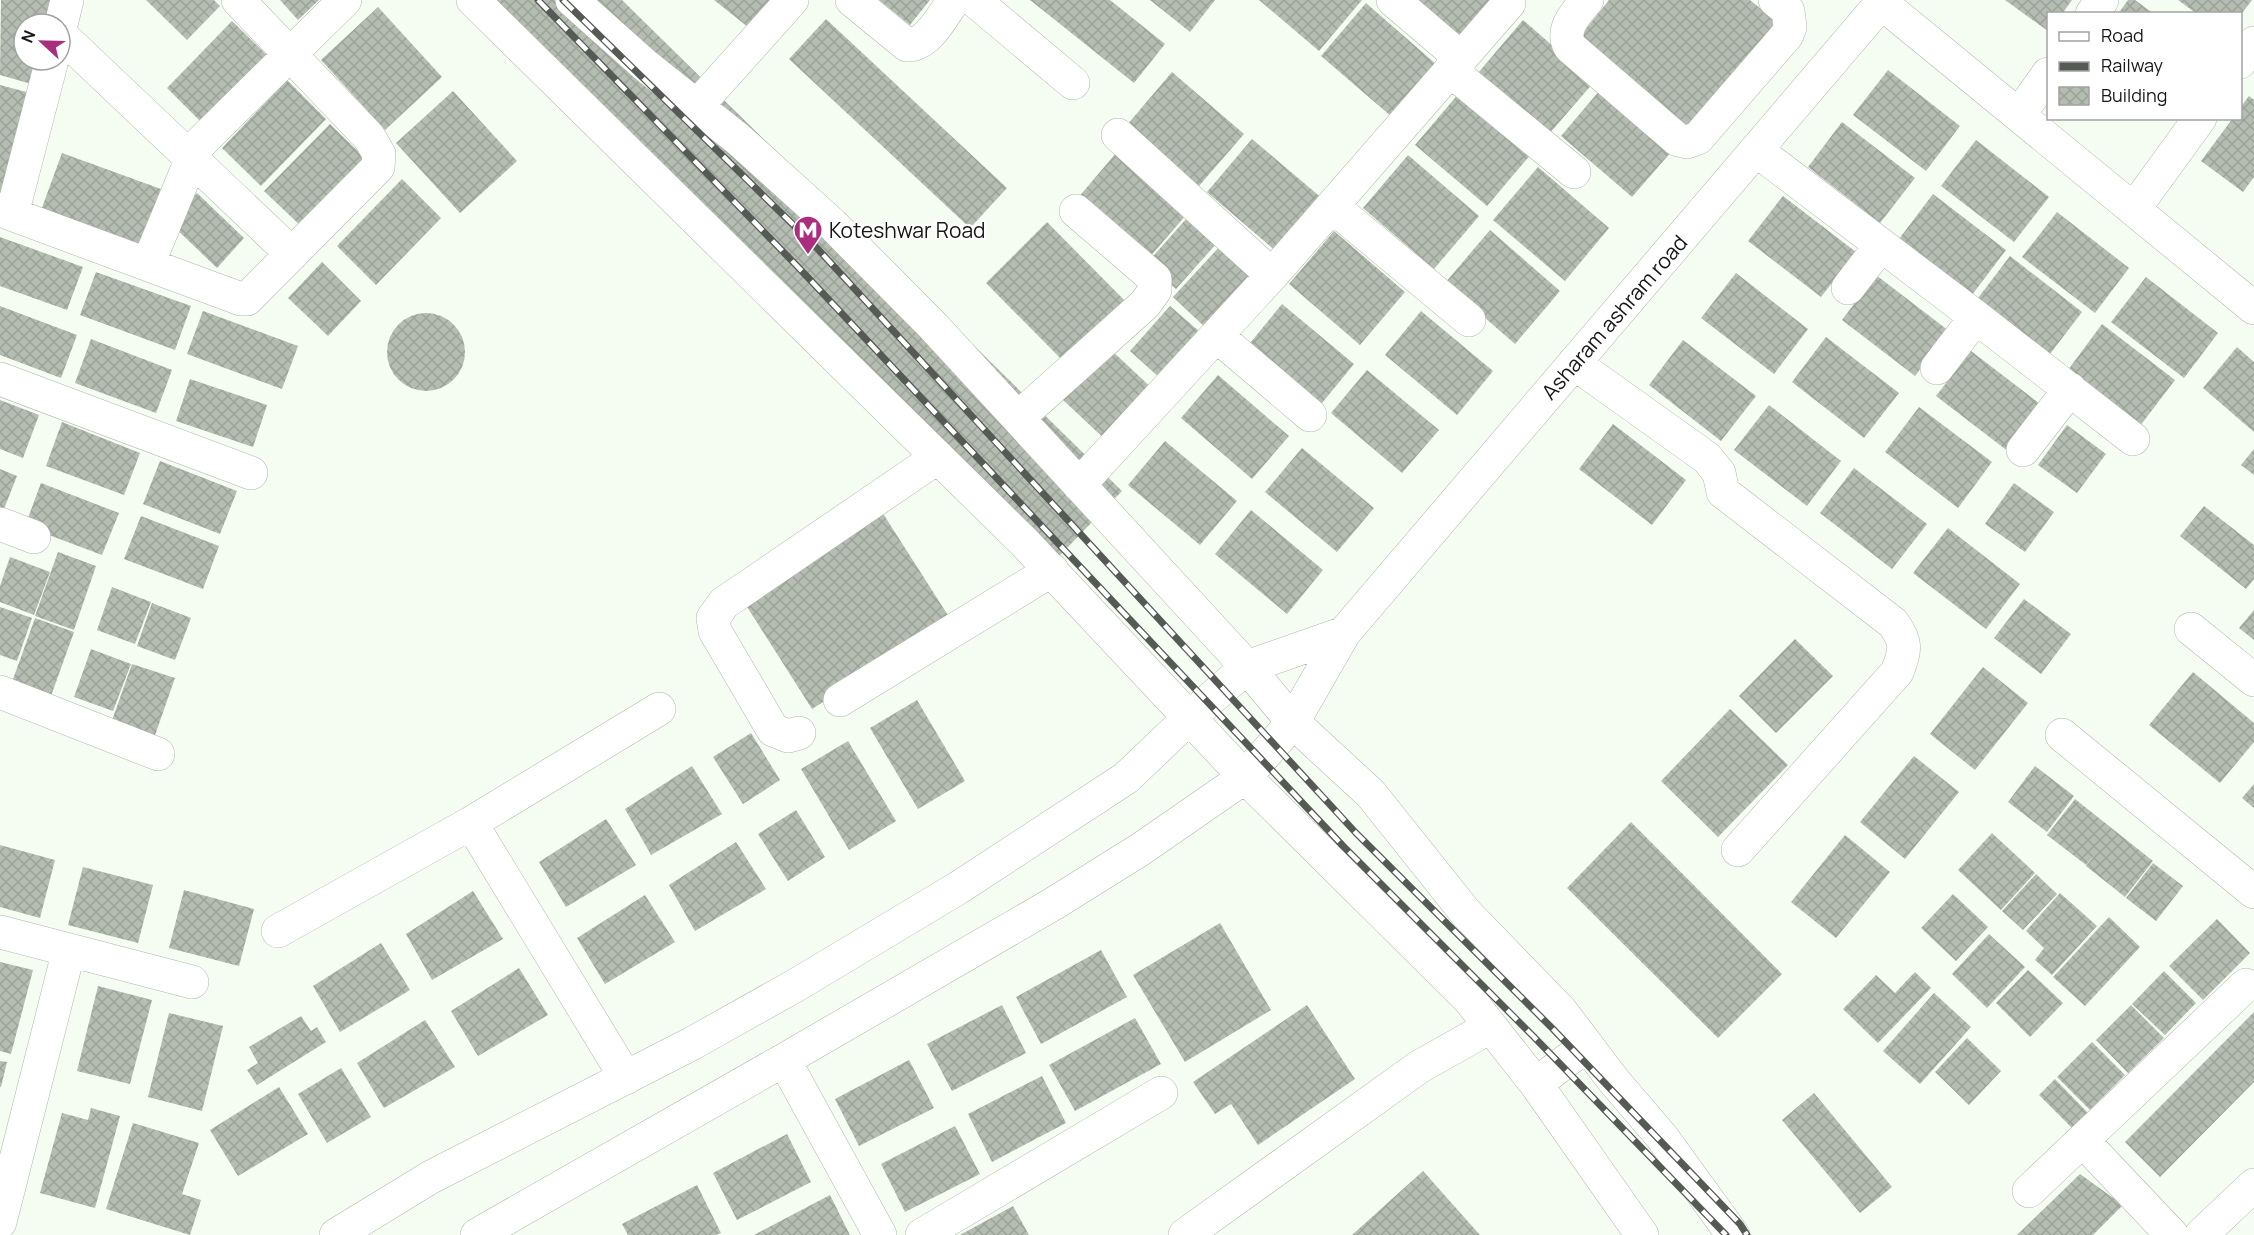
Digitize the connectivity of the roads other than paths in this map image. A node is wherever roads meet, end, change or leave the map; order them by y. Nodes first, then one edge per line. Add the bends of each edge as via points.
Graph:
1 (238, 0) edge
2 (345, 0) edge
3 (473, 0) edge
4 (572, 0) edge
5 (792, 0) edge
6 (852, 0) edge
7 (954, 0) edge
8 (974, 0) edge
9 (1393, 0) edge
10 (1587, 0) edge
11 (1775, 0) edge
12 (1881, 1) edge
13 (1509, 3) dead end
14 (2254, 43) edge
15 (72, 45) edge
16 (290, 55) junction
17 (2242, 61) edge
18 (1455, 64) junction
19 (48, 72) edge
20 (2047, 77) edge
21 (1073, 83) dead end
22 (697, 105) junction
23 (2019, 116) junction
24 (2199, 120) edge
25 (1118, 135) dead end
26 (1756, 150) junction
27 (190, 157) junction
28 (1574, 172) dead end
29 (1332, 206) junction
30 (2134, 210) junction
31 (1076, 211) dead end
32 (6, 212) edge
33 (1881, 245) junction
34 (292, 254) junction
35 (148, 264) junction
36 (1272, 275) junction
37 (1848, 288) dead end
38 (2252, 304) edge
39 (1976, 317) junction
40 (1469, 320) dead end
41 (1217, 336) junction
42 (1574, 363) junction
43 (1937, 368) dead end
44 (0, 379) edge
45 (2070, 389) junction
46 (1310, 415) dead end
47 (1018, 418) junction
48 (2133, 439) dead end
49 (2023, 450) dead end
50 (938, 457) junction
51 (251, 473) dead end
52 (1080, 485) junction
53 (0, 524) edge
54 (34, 537) dead end
55 (1052, 570) junction
56 (2191, 629) dead end
57 (1344, 633) junction
58 (1248, 667) junction
59 (2254, 680) edge
60 (0, 692) edge
61 (840, 700) dead end
62 (658, 709) dead end
63 (1190, 717) junction
64 (1293, 722) junction
65 (799, 734) dead end
66 (2062, 735) dead end
67 (158, 754) dead end
68 (1245, 777) junction
69 (471, 823) junction
70 (1738, 850) dead end
71 (2254, 892) edge
72 (278, 931) dead end
73 (0, 932) edge
74 (69, 950) junction
75 (192, 982) dead end
76 (2246, 985) dead end
77 (1490, 1027) junction
78 (1587, 1045) junction
79 (784, 1060) junction
80 (626, 1078) junction
81 (1536, 1084) junction
82 (1161, 1093) dead end
83 (2083, 1141) junction
84 (2254, 1185) edge
85 (2029, 1191) dead end
86 (0, 1222) edge
87 (336, 1235) edge
88 (477, 1235) edge
89 (880, 1235) edge
90 (922, 1235) edge
91 (1185, 1235) edge
92 (1642, 1235) edge
93 (1733, 1235) edge
94 (2172, 1235) edge
95 (2201, 1235) edge

1 - 16 street
2 - 16 street
3 - 50 street
4 - 22 street
5 - 22 street
6 - 7 street via 907,45 915,45 926,37
8 - 21 street
9 - 18 street
10 - 11 street via 1568,27 1570,47 1678,140 1687,142 1698,138 1786,35 1790,27 1788,11
12 - 23 street
12 - 26 street, Asharam ashram road
13 - 18 street
14 - 17 street
15 - 27 street
16 - 27 street
16 - 34 street via 369,137 379,154 378,167
18 - 28 street
18 - 29 street
19 - 32 street
20 - 23 street
22 - 47 street via 832,224
23 - 30 street
24 - 30 street
25 - 36 street
26 - 33 street
26 - 42 street, Asharam ashram road
27 - 34 street
27 - 35 street
29 - 36 street
29 - 40 street
30 - 38 street
31 - 47 street via 1155,279 1155,290 1145,304
32 - 35 street
33 - 37 street
33 - 39 street
34 - 35 street via 247,299
36 - 41 street
39 - 43 street
39 - 45 street
41 - 46 street
41 - 52 street
42 - 57 street, Asharam ashram road
42 - 70 street via 1707,458 1731,500 1893,623 1904,638 1904,655 1897,672
44 - 51 street
45 - 48 street
45 - 49 street
47 - 52 street
50 - 55 street
50 - 65 street via 724,603 713,618 715,631 773,730 788,736
52 - 58 street
53 - 54 street
55 - 61 street
55 - 63 street
56 - 59 street
57 - 58 street
57 - 64 street, Asharam ashram road
58 - 63 street
58 - 64 street
60 - 67 street
62 - 69 street
63 - 68 street
63 - 80 street via 1126,778 958,888 789,990
64 - 68 street, Asharam ashram road
64 - 78 street via 1371,794 1466,913 1561,1011
66 - 71 street
68 - 77 street via 1468,999
68 - 79 street, Asharam ashram road via 1142,849 1053,904
69 - 72 street
69 - 80 street
73 - 74 street
74 - 75 street
74 - 86 street
76 - 83 street
77 - 81 street
77 - 91 street via 1419,1067
78 - 81 street
78 - 93 street via 1662,1137
79 - 88 street, Asharam ashram road
79 - 89 street
80 - 87 street via 431,1178
81 - 92 street
82 - 90 street
83 - 85 street
83 - 94 street
84 - 95 street

